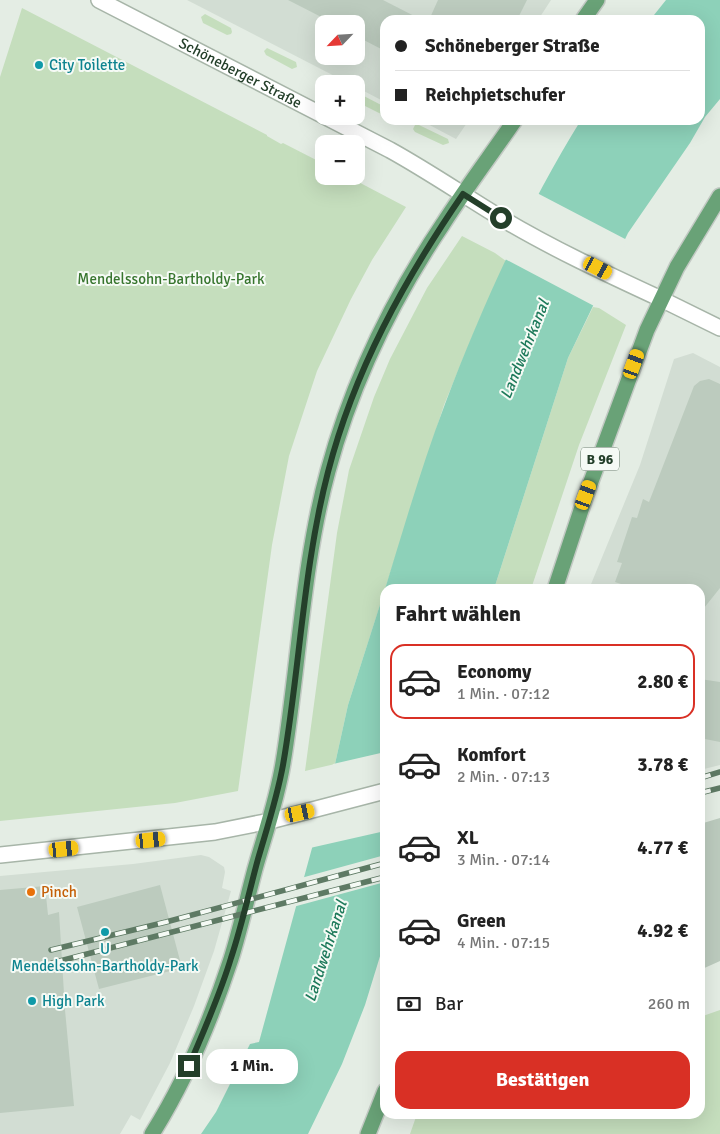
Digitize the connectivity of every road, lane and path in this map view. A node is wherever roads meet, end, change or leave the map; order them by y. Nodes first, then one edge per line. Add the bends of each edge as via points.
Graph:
1 (99, 0) edge
2 (597, 0) edge
3 (586, 15) edge
4 (511, 125) edge
5 (463, 194) junction
6 (720, 196) edge
7 (660, 299) junction
8 (720, 328) edge
9 (557, 584) edge
10 (380, 793) edge
11 (270, 821) junction
12 (0, 855) edge
13 (380, 1104) edge
14 (152, 1134) edge
15 (368, 1134) edge

1 - 5 street, Schöneberger Straße via 397,154
2 - 3 main road
4 - 5 main road
5 - 7 street, Schöneberger Straße via 510,223
5 - 11 main road via 386,319 359,378 339,434 319,510 283,767
6 - 7 main road, B 96
7 - 8 street
7 - 9 main road, B 96 via 586,495
10 - 11 street
11 - 12 street via 192,835
11 - 14 main road via 217,1000 189,1066
13 - 15 main road

